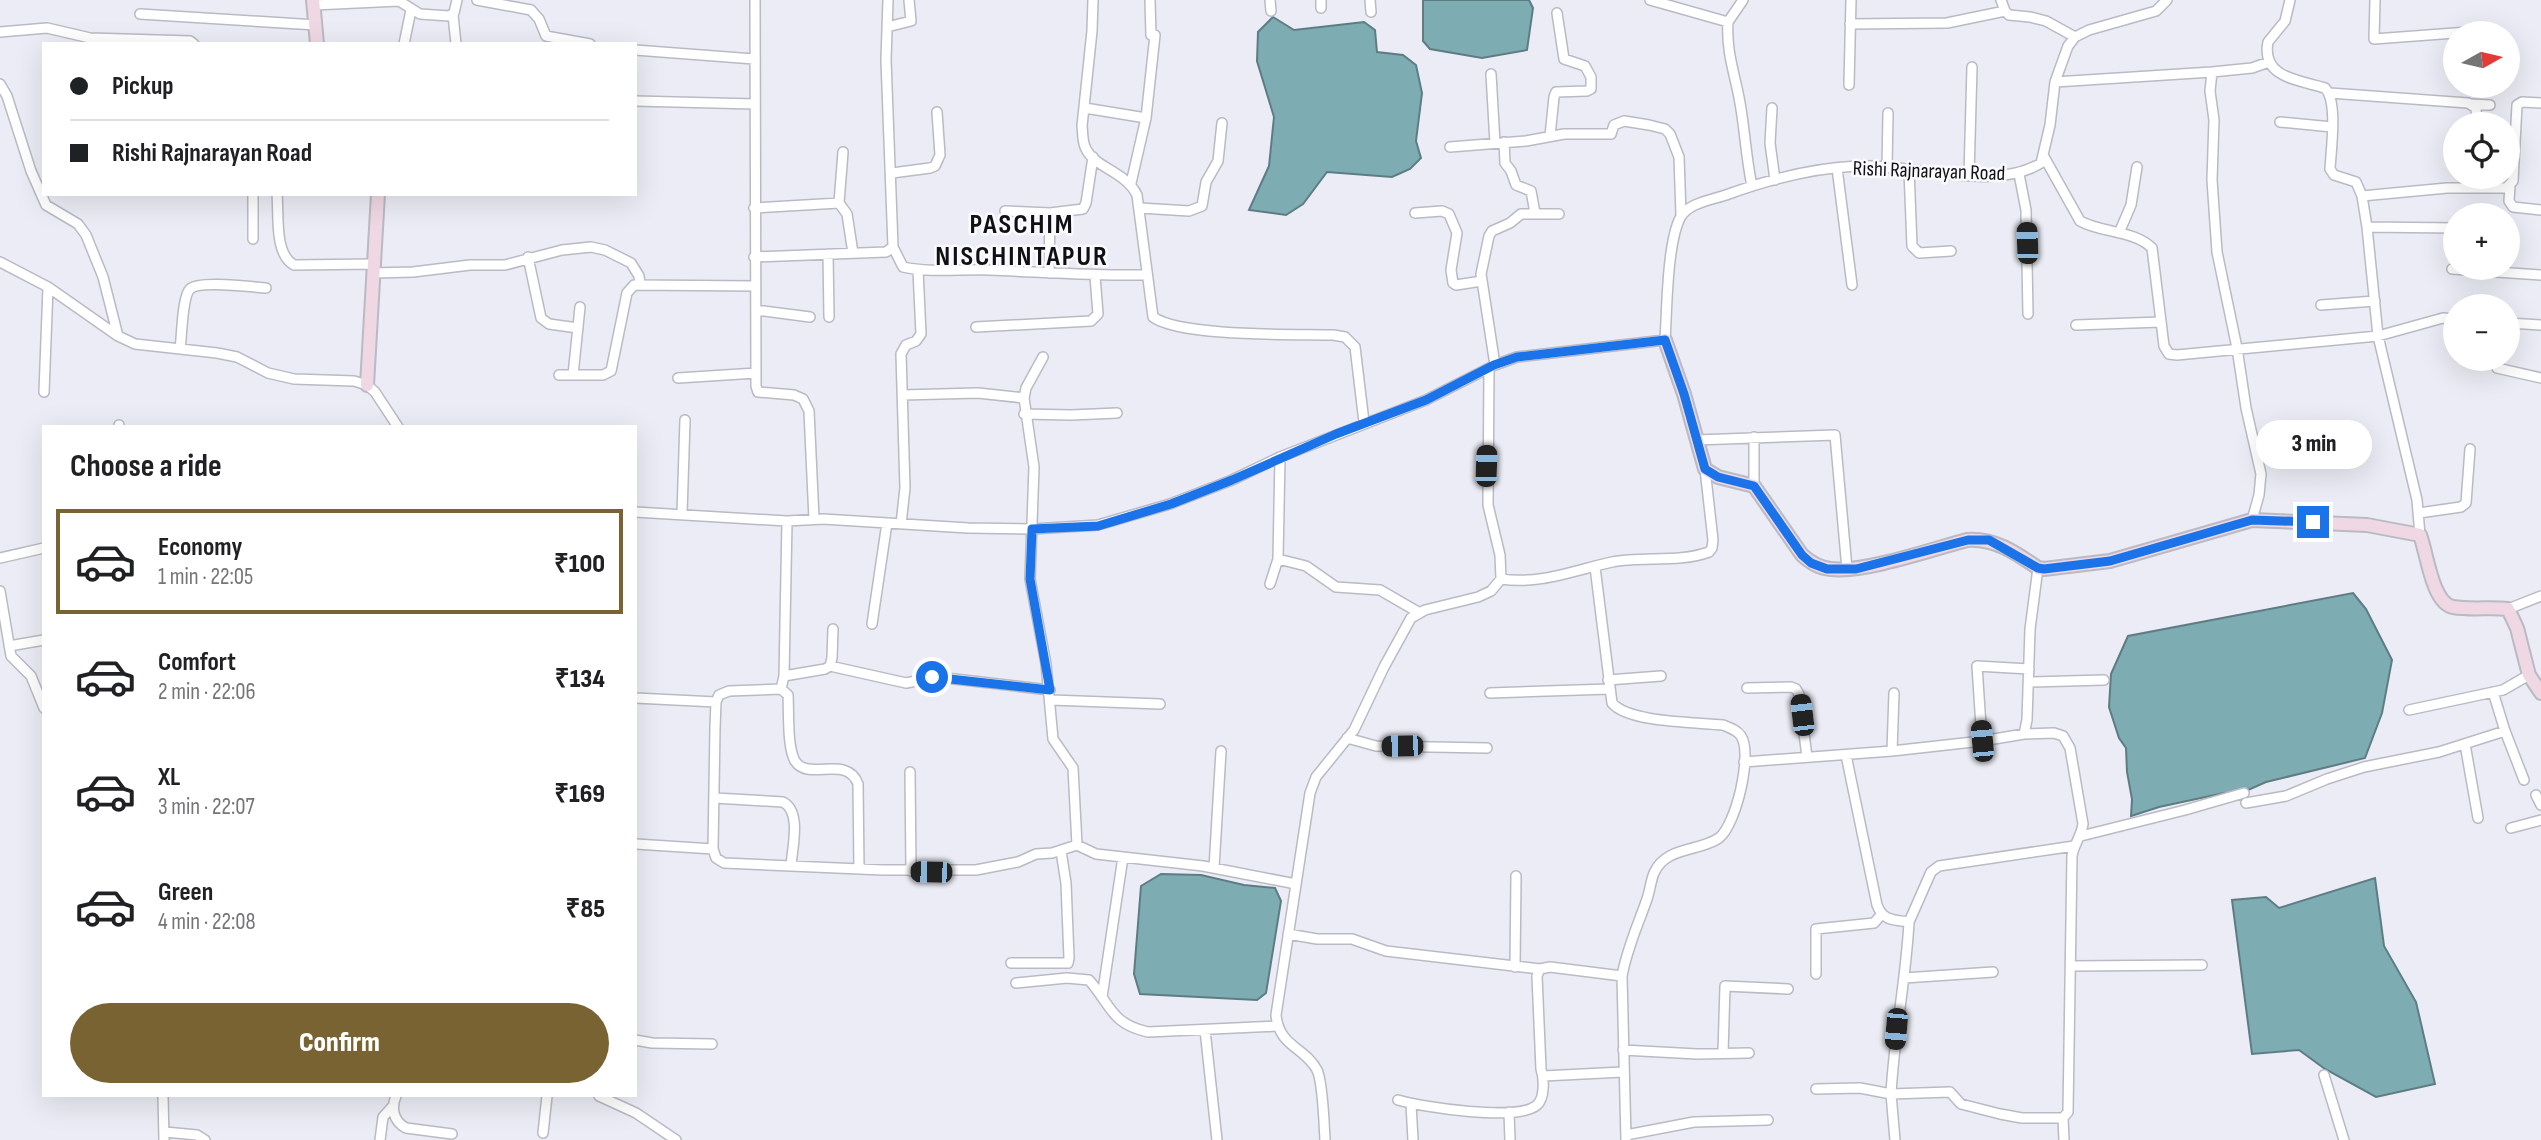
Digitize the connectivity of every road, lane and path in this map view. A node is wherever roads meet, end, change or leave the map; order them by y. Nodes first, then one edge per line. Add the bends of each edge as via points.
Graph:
1 (457, 0) edge
2 (477, 0) edge
3 (755, 0) edge
4 (888, 0) edge
5 (909, 0) edge
6 (1093, 0) edge
7 (1150, 0) edge
8 (1270, 0) edge
9 (1370, 0) edge
10 (1650, 0) edge
11 (1743, 0) edge
12 (1851, 0) edge
13 (2001, 0) edge
14 (2167, 0) edge
15 (2290, 0) edge
16 (2375, 0) edge
17 (313, 3) edge
18 (411, 10) junction
19 (1270, 11) dead end
20 (2005, 11) junction
21 (1371, 12) dead end
22 (1557, 13) dead end
23 (140, 15) dead end
24 (453, 15) junction
25 (1728, 22) junction
26 (1850, 24) junction
27 (316, 25) junction
28 (887, 27) junction
29 (0, 32) edge
30 (2443, 34) edge
31 (2075, 37) junction
32 (191, 42) edge
33 (317, 42) edge
34 (404, 42) edge
35 (456, 42) edge
36 (579, 42) edge
37 (637, 50) edge
38 (754, 59) junction
39 (2269, 62) junction
40 (1972, 67) dead end
41 (2212, 72) junction
42 (1491, 74) dead end
43 (2055, 82) junction
44 (0, 84) edge
45 (1849, 85) dead end
46 (2330, 93) junction
47 (3, 99) edge
48 (637, 101) edge
49 (2541, 103) edge
50 (755, 104) junction
51 (2470, 104) junction
52 (2490, 106) dead end
53 (1085, 108) junction
54 (1772, 108) dead end
55 (937, 112) dead end
56 (2476, 112) edge
57 (2517, 112) edge
58 (1888, 113) dead end
59 (1146, 118) junction
60 (2280, 122) dead end
61 (1222, 123) dead end
62 (2332, 127) junction
63 (1550, 136) junction
64 (1500, 143) junction
65 (1450, 148) dead end
66 (844, 152) dead end
67 (2043, 155) junction
68 (1094, 157) junction
69 (2137, 167) dead end
70 (1837, 168) junction
71 (1887, 168) junction
72 (1909, 170) junction
73 (892, 173) junction
74 (2019, 174) junction
75 (1969, 175) junction
76 (1775, 180) junction
77 (1131, 183) junction
78 (1752, 186) junction
79 (2456, 189) edge
80 (2510, 189) edge
81 (42, 191) edge
82 (43, 196) edge
83 (253, 196) edge
84 (277, 196) edge
85 (378, 196) edge
86 (2362, 196) junction
87 (839, 203) junction
88 (754, 208) junction
89 (1140, 208) junction
90 (2541, 210) edge
91 (1005, 211) dead end
92 (1050, 213) junction
93 (1415, 213) dead end
94 (1535, 214) junction
95 (1559, 214) dead end
96 (1681, 215) junction
97 (2367, 227) junction
98 (2443, 228) edge
99 (2119, 233) junction
100 (253, 239) dead end
101 (893, 247) junction
102 (1951, 251) dead end
103 (853, 253) junction
104 (828, 254) junction
105 (528, 257) junction
106 (754, 257) junction
107 (0, 262) edge
108 (373, 269) junction
109 (918, 270) junction
110 (1049, 273) junction
111 (2520, 274) edge
112 (1147, 275) junction
113 (2541, 275) edge
114 (1095, 276) junction
115 (1482, 281) junction
116 (640, 284) junction
117 (1852, 285) dead end
118 (755, 286) junction
119 (48, 287) junction
120 (266, 288) dead end
121 (2375, 301) junction
122 (2321, 305) dead end
123 (580, 307) dead end
124 (756, 310) junction
125 (2028, 314) dead end
126 (810, 317) dead end
127 (829, 317) dead end
128 (2443, 318) edge
129 (2161, 321) junction
130 (2520, 324) edge
131 (2076, 325) dead end
132 (2541, 325) edge
133 (976, 327) dead end
134 (578, 328) junction
135 (118, 336) junction
136 (2378, 336) junction
137 (1665, 340) junction
138 (180, 348) junction
139 (2237, 348) junction
140 (1043, 357) dead end
141 (1492, 367) junction
142 (2512, 371) edge
143 (756, 373) junction
144 (559, 375) dead end
145 (573, 375) junction
146 (2541, 377) edge
147 (678, 378) dead end
148 (368, 385) junction
149 (44, 392) dead end
150 (902, 395) junction
151 (1024, 398) junction
152 (1117, 412) dead end
153 (1024, 414) junction
154 (685, 419) dead end
155 (1364, 422) junction
156 (397, 425) edge
157 (1754, 437) junction
158 (1696, 440) junction
159 (2470, 449) dead end
160 (1280, 457) junction
161 (1705, 469) junction
162 (1754, 486) junction
163 (637, 512) edge
164 (2419, 513) junction
165 (682, 514) junction
166 (814, 519) junction
167 (2252, 520) junction
168 (787, 521) junction
169 (887, 523) junction
170 (901, 524) junction
171 (1032, 529) junction
172 (2420, 535) junction
173 (42, 548) edge
174 (0, 558) edge
175 (1278, 559) junction
176 (1595, 567) junction
177 (2038, 568) junction
178 (1847, 569) junction
179 (1501, 579) junction
180 (1270, 584) dead end
181 (0, 591) edge
182 (2541, 596) edge
183 (1, 608) edge
184 (2508, 609) junction
185 (1418, 612) junction
186 (872, 624) dead end
187 (833, 629) dead end
188 (42, 640) edge
189 (9, 646) junction
190 (830, 666) junction
191 (2029, 669) junction
192 (2529, 675) junction
193 (784, 676) junction
194 (1661, 676) dead end
195 (2104, 680) dead end
196 (2029, 682) junction
197 (1609, 685) junction
198 (1747, 688) dead end
199 (781, 689) junction
200 (2493, 692) junction
201 (1490, 693) dead end
202 (1894, 693) dead end
203 (2541, 693) edge
204 (1050, 695) junction
205 (637, 698) edge
206 (42, 702) edge
207 (716, 702) junction
208 (1160, 704) dead end
209 (2409, 710) dead end
210 (2505, 731) junction
211 (2024, 734) junction
212 (1348, 738) junction
213 (1982, 741) junction
214 (2465, 744) junction
215 (1487, 748) dead end
216 (1221, 751) dead end
217 (1892, 751) junction
218 (1846, 755) junction
219 (1807, 757) junction
220 (1744, 762) junction
221 (910, 772) dead end
222 (2524, 780) dead end
223 (2536, 795) dead end
224 (715, 798) junction
225 (2541, 805) edge
226 (2478, 818) dead end
227 (2541, 820) edge
228 (2511, 828) dead end
229 (2081, 836) junction
230 (637, 844) edge
231 (1077, 845) junction
232 (2074, 846) junction
233 (713, 849) junction
234 (1061, 851) junction
235 (1123, 857) junction
236 (791, 866) junction
237 (1214, 868) junction
238 (859, 869) junction
239 (911, 871) junction
240 (1516, 876) dead end
241 (1296, 884) junction
242 (1881, 915) junction
243 (1909, 922) junction
244 (1288, 934) junction
245 (1011, 962) dead end
246 (2202, 965) dead end
247 (2071, 966) junction
248 (1515, 967) junction
249 (1540, 969) junction
250 (1993, 972) dead end
251 (1816, 974) dead end
252 (1622, 976) junction
253 (1904, 978) junction
254 (1016, 983) dead end
255 (1788, 989) dead end
256 (1102, 997) junction
257 (1277, 1026) junction
258 (1205, 1030) junction
259 (637, 1040) edge
260 (712, 1044) dead end
261 (1623, 1050) junction
262 (1749, 1053) dead end
263 (1723, 1054) junction
264 (1623, 1072) junction
265 (2324, 1075) dead end
266 (1543, 1076) junction
267 (1816, 1088) dead end
268 (1891, 1094) junction
269 (163, 1097) edge
270 (396, 1097) edge
271 (547, 1097) edge
272 (600, 1097) edge
273 (1398, 1100) dead end
274 (1411, 1104) junction
275 (393, 1106) junction
276 (1509, 1112) junction
277 (2063, 1118) junction
278 (1768, 1120) dead end
279 (543, 1133) dead end
280 (452, 1134) dead end
281 (164, 1136) edge
282 (1626, 1138) edge
283 (205, 1140) edge
284 (380, 1140) edge
285 (676, 1140) edge
286 (1217, 1140) edge
287 (1325, 1140) edge
288 (1413, 1140) edge
289 (1510, 1140) edge
290 (1895, 1140) edge
291 (2064, 1140) edge
292 (2344, 1140) edge

1 - 24 street
2 - 36 street via 531,10 545,36
3 - 38 street
4 - 28 street
5 - 28 street via 911,21
6 - 53 street
7 - 59 street via 1153,35
8 - 19 street
9 - 21 street
10 - 25 street
11 - 25 street
12 - 26 street
13 - 20 street
14 - 31 street via 2156,11
15 - 39 street via 2286,21 2268,42
16 - 30 street via 2374,39
17 - 18 street via 399,1
17 - 27 main road
18 - 24 street via 420,15
18 - 34 street
20 - 26 street via 1947,23
20 - 31 street via 2046,22
22 - 63 street via 1564,59 1585,66 1592,84 1587,91 1556,92
23 - 27 street
24 - 35 street
25 - 78 street via 1728,54
26 - 45 street
27 - 33 main road
28 - 73 street
29 - 32 street via 47,28 90,38
31 - 43 street
37 - 38 street
38 - 50 street
39 - 41 street
39 - 46 street via 2276,72
40 - 75 street
41 - 43 street
41 - 139 street via 2211,180 2217,253
42 - 64 street
43 - 67 street
44 - 47 street
46 - 51 street
46 - 62 street
47 - 81 street
48 - 50 street
49 - 57 street via 2522,102
50 - 88 street
51 - 52 street
51 - 56 street
53 - 59 street
53 - 68 street via 1083,140
54 - 76 street
55 - 73 street via 940,155 935,166
58 - 71 street
59 - 77 street
60 - 62 street
61 - 89 street via 1218,161 1206,182 1202,206 1189,211
62 - 86 street via 2332,173 2356,182
63 - 64 street
63 - 96 street via 1611,134 1614,125 1624,121 1665,129 1679,157
64 - 65 street
64 - 94 street via 1516,185 1531,191
66 - 87 street
67 - 74 street, Rishi Rajnarayan Road via 2041,163
67 - 99 street via 2080,221
68 - 77 street
68 - 92 street via 1083,209
69 - 99 street via 2131,205
70 - 71 street, Rishi Rajnarayan Road
70 - 76 street, Rishi Rajnarayan Road
70 - 117 street
71 - 72 street, Rishi Rajnarayan Road
72 - 75 street, Rishi Rajnarayan Road
72 - 102 street via 1912,246 1919,253
73 - 101 street
74 - 75 street, Rishi Rajnarayan Road
74 - 125 street via 2026,210
76 - 78 street, Rishi Rajnarayan Road
77 - 89 street
78 - 96 street, Rishi Rajnarayan Road via 1690,207
79 - 86 street
80 - 90 street via 2512,207
82 - 135 street via 46,205 78,224 86,235 103,277
83 - 100 street
84 - 108 street via 286,260 294,265
85 - 108 main road
86 - 97 street
87 - 88 street
87 - 103 street via 847,214
88 - 106 street
89 - 112 street
91 - 92 street
92 - 110 street
93 - 115 street via 1449,214 1457,233 1453,283
94 - 95 street
94 - 115 street via 1517,216 1492,231
96 - 137 street via 1673,244
97 - 98 street
97 - 121 street
99 - 129 street via 2152,248
101 - 103 street
101 - 109 street via 904,267
103 - 104 street
104 - 106 street
104 - 127 street
105 - 108 street via 505,265
105 - 116 street via 579,248 605,250 631,263
105 - 134 street via 541,318 549,324
106 - 118 street
107 - 119 street
108 - 148 main road
109 - 110 street
109 - 150 street via 921,334 903,348
110 - 114 street
111 - 113 street
112 - 114 street
112 - 155 street via 1153,317 1162,324 1255,334 1333,335 1350,341 1355,347
114 - 133 street via 1098,314 1091,321
115 - 141 street
116 - 118 street
116 - 145 street via 627,293 611,371
118 - 124 street
119 - 135 street
119 - 149 street
120 - 138 street via 193,287 186,300
121 - 122 street
121 - 136 street
123 - 134 street
124 - 126 street
124 - 143 street
128 - 136 street
129 - 131 street
129 - 139 street via 2169,354
130 - 132 street
134 - 145 street
135 - 138 street via 135,344
136 - 139 street
136 - 164 street
137 - 141 street via 1536,354
137 - 158 main road
138 - 148 street via 237,358 294,379
139 - 167 street via 2261,474
140 - 151 street
141 - 155 street via 1426,400
141 - 179 street via 1488,505
142 - 146 street
143 - 147 street
143 - 166 street via 758,392 794,395 803,399 809,411
144 - 145 street
148 - 156 street
150 - 151 street via 978,393
150 - 170 street via 905,488
151 - 153 street
152 - 153 street
153 - 171 street via 1034,467
154 - 165 street
155 - 160 street
157 - 158 street
157 - 162 street
157 - 178 street via 1835,435
158 - 161 main road
159 - 164 street via 2466,503
160 - 171 street via 1220,485 1113,522
160 - 175 street
161 - 162 main road
161 - 176 street via 1713,540 1709,552
162 - 178 main road via 1811,563
163 - 165 street
164 - 172 street
165 - 168 street
166 - 168 street
166 - 169 street
167 - 172 main road via 2367,525
167 - 177 main road via 2110,561
168 - 193 street
169 - 170 street
169 - 186 street
170 - 171 street
171 - 204 street via 1030,579
172 - 184 main road via 2438,596 2445,604
173 - 174 street
175 - 180 street
175 - 185 street via 1306,566 1336,587 1380,590
176 - 179 street via 1545,579
176 - 197 street
177 - 178 main road via 1989,540 1979,539
177 - 191 street
179 - 185 street via 1478,597
181 - 183 street
182 - 184 street
183 - 189 street
184 - 192 main road
185 - 212 street
187 - 190 street
188 - 189 street
189 - 206 street via 11,656 31,676
190 - 193 street
190 - 204 street via 906,683 948,678
191 - 196 street
191 - 213 street via 1977,666
192 - 200 street
192 - 203 main road
193 - 199 street
194 - 197 street
195 - 196 street
196 - 211 street
197 - 201 street
197 - 220 street via 1612,703 1625,712 1735,730 1742,738
198 - 219 street via 1796,689
199 - 207 street via 729,691
199 - 238 street via 788,695 795,761 803,768 846,770 856,778
200 - 209 street
200 - 210 street
202 - 217 street
204 - 208 street
204 - 231 street via 1053,739 1073,768
205 - 207 street
207 - 224 street
210 - 214 street
210 - 222 street
211 - 213 street
211 - 229 street via 2054,733 2063,736 2070,748
212 - 215 street via 1376,746
212 - 241 street via 1310,793
213 - 217 street
214 - 226 street
214 - 229 street via 2364,767 2286,796 2245,798
216 - 237 street
217 - 218 street
218 - 219 street
218 - 242 street
219 - 220 street
220 - 252 street via 1734,813 1720,837 1680,850 1661,862 1654,873
221 - 239 street
223 - 225 street
224 - 233 street
224 - 236 street via 790,806
227 - 228 street
229 - 232 street
230 - 233 street
231 - 234 street
231 - 235 street via 1097,854
232 - 243 street via 1939,866 1931,872
232 - 247 street
233 - 236 street via 723,863
234 - 239 street via 975,870
234 - 245 street via 1068,963
235 - 237 street
235 - 256 street
236 - 238 street
237 - 241 street
238 - 239 street
240 - 248 street
241 - 244 street
242 - 243 street
242 - 251 street via 1874,923 1816,929
243 - 253 street
244 - 248 street via 1352,939 1386,951
244 - 257 street
246 - 247 street
247 - 277 street via 2068,1112
248 - 249 street
249 - 252 street
249 - 266 street
250 - 253 street
252 - 261 street
253 - 268 street
254 - 256 street via 1082,978
255 - 263 street via 1725,986
256 - 258 street via 1129,1028
257 - 258 street
257 - 287 street via 1317,1070
258 - 286 street
259 - 260 street
261 - 263 street
261 - 264 street
262 - 263 street
264 - 266 street
264 - 282 street
265 - 292 street
266 - 276 street via 1536,1105
267 - 268 street via 1860,1088
268 - 277 street via 1950,1092 1961,1104 2000,1114
268 - 290 street
269 - 281 street
270 - 275 street
271 - 279 street
272 - 285 street via 636,1113
273 - 274 street
274 - 276 street
274 - 288 street
275 - 280 street via 395,1118 406,1128
275 - 284 street via 383,1116
276 - 289 street
277 - 291 street
278 - 282 street via 1694,1122
281 - 283 street via 197,1135

